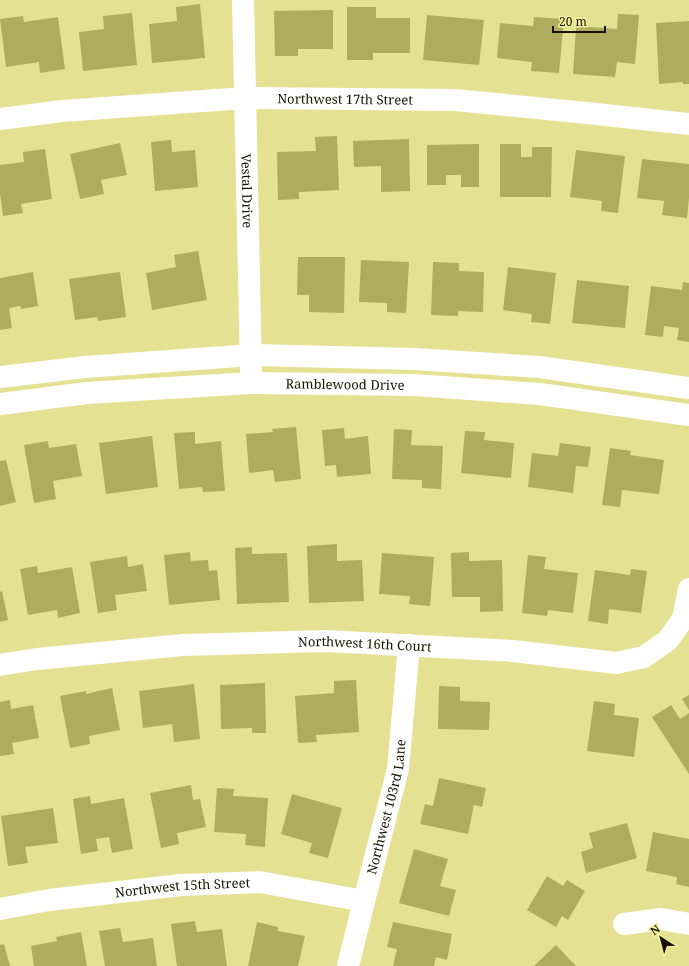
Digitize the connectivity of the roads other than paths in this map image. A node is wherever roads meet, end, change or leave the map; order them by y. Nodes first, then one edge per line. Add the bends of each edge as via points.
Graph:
1 (243, 0) edge
2 (245, 98) junction
3 (0, 119) edge
4 (689, 124) edge
5 (252, 355) junction
6 (0, 377) edge
7 (251, 383) junction
8 (689, 388) edge
9 (0, 404) edge
10 (689, 415) edge
11 (689, 589) edge
12 (409, 645) junction
13 (0, 665) edge
14 (364, 901) junction
15 (0, 909) edge
16 (624, 924) dead end
17 (689, 924) edge
18 (348, 966) edge

1 - 2 street, Vestal Drive
2 - 3 street, Northwest 17th Street via 62,111
2 - 4 street, Northwest 17th Street via 455,100
2 - 5 street, Vestal Drive
5 - 6 street, Ramblewood Drive via 85,367
5 - 7 street, Vestal Drive
5 - 8 street, Ramblewood Drive via 414,359 539,366
7 - 9 street, Ramblewood Drive via 87,393
7 - 10 street, Ramblewood Drive via 414,385 532,393
11 - 12 street, Northwest 16th Court via 683,619 668,640 644,657 616,663 514,651
12 - 13 street, Northwest 16th Court via 326,641 183,644
12 - 14 street, Northwest 103rd Lane via 398,769
14 - 15 street, Northwest 15th Street via 260,882 173,886 49,900
14 - 18 street, Northwest 103rd Lane
16 - 17 street via 661,919

